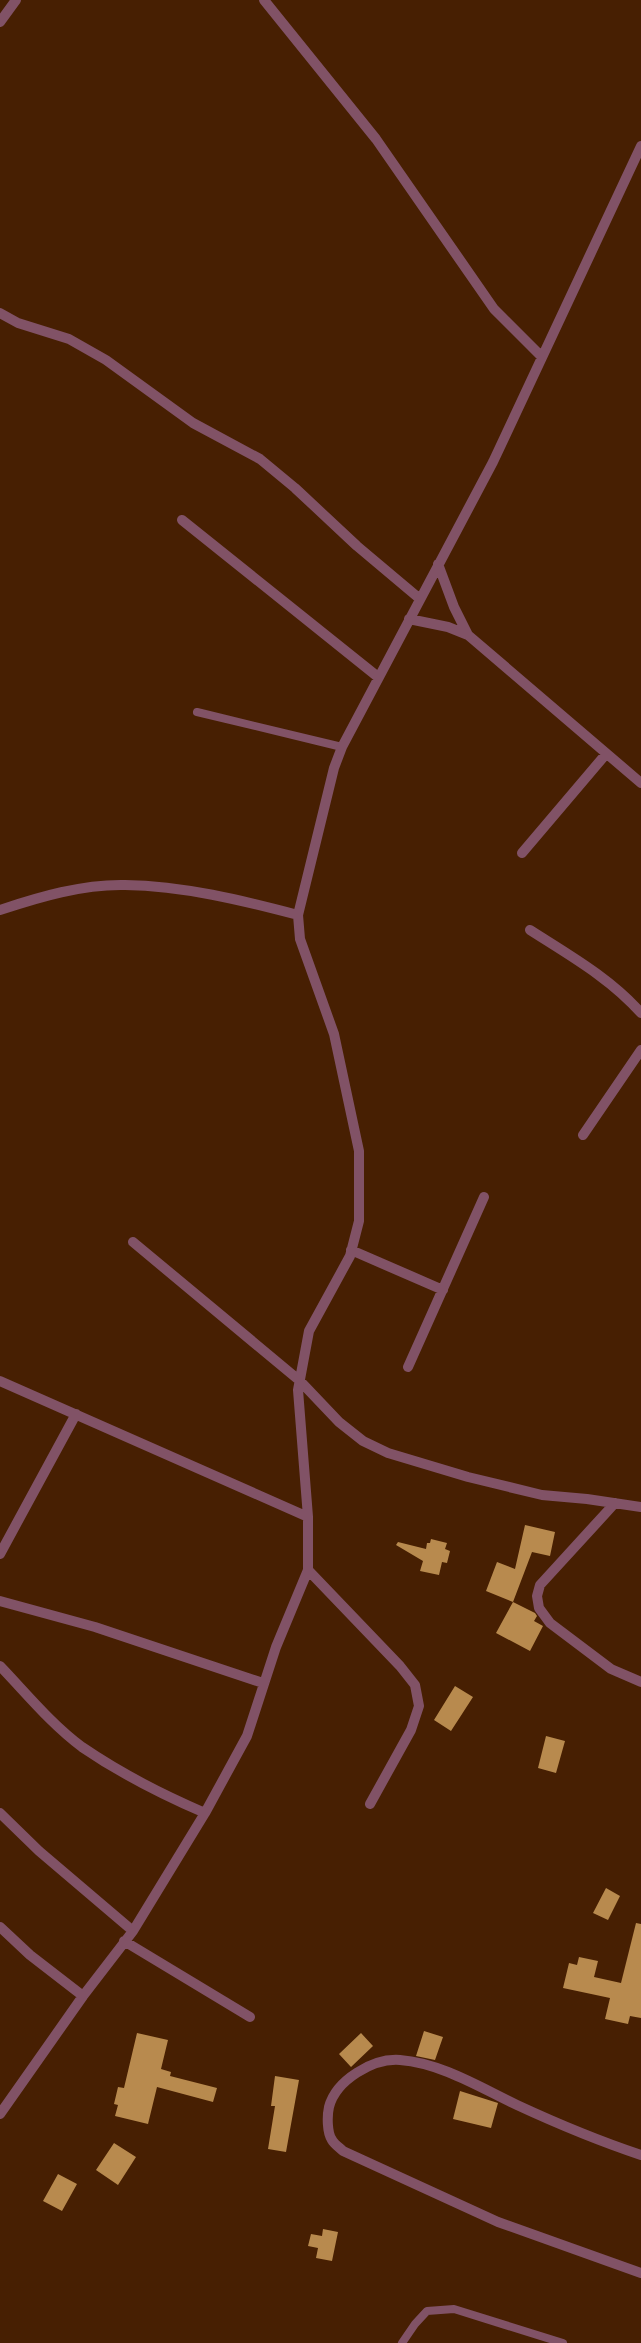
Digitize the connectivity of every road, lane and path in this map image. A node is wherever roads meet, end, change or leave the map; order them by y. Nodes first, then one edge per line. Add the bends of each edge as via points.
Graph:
1 (16, 0) edge
2 (264, 0) edge
3 (0, 22) edge
4 (641, 146) edge
5 (0, 313) edge
6 (542, 357) junction
7 (182, 520) dead end
8 (438, 564) junction
9 (420, 599) junction
10 (409, 619) junction
11 (468, 635) junction
12 (378, 677) junction
13 (197, 712) dead end
14 (342, 747) junction
15 (606, 754) junction
16 (641, 783) edge
17 (522, 853) dead end
18 (0, 910) edge
19 (298, 915) junction
20 (530, 930) dead end
21 (641, 1013) edge
22 (641, 1050) edge
23 (583, 1135) dead end
24 (484, 1196) dead end
25 (133, 1242) dead end
26 (351, 1250) junction
27 (442, 1290) junction
28 (408, 1367) dead end
29 (0, 1381) edge
30 (300, 1381) junction
31 (76, 1414) junction
32 (615, 1503) junction
33 (641, 1507) edge
34 (308, 1517) junction
35 (0, 1554) edge
36 (308, 1570) junction
37 (0, 1601) edge
38 (0, 1666) edge
39 (263, 1682) junction
40 (641, 1682) edge
41 (370, 1804) dead end
42 (0, 1813) edge
43 (205, 1813) junction
44 (0, 1927) edge
45 (133, 1930) junction
46 (124, 1941) junction
47 (83, 1996) junction
48 (250, 2016) dead end
49 (0, 2114) edge
50 (641, 2155) edge
51 (641, 2273) edge
52 (402, 2343) edge
53 (563, 2343) edge

1 - 3 street
2 - 6 street via 376,139 494,309
4 - 6 street
5 - 9 street via 18,323 69,339 147,388 193,423 260,460
6 - 8 street via 493,462
7 - 12 street
8 - 9 street
8 - 11 street
9 - 10 street
10 - 11 street via 448,627
10 - 12 street
11 - 15 street
12 - 14 street
13 - 14 lane
14 - 19 street via 334,768
15 - 16 street
15 - 17 street
18 - 19 street via 36,898 123,885 174,888
19 - 26 street via 300,939 334,1034 359,1152 359,1221
20 - 21 street via 592,970 620,991
22 - 23 street
24 - 27 street
25 - 30 street
26 - 27 street
26 - 30 street via 332,1293 309,1331
27 - 28 street
29 - 31 street
30 - 32 street via 339,1422 363,1441 388,1453 468,1477 542,1495
30 - 34 street via 298,1390
31 - 34 street
31 - 35 street
32 - 33 street
32 - 40 street via 540,1585 537,1596 539,1608 550,1623 611,1669
34 - 36 street
36 - 39 street
36 - 41 street via 415,1685 420,1706 411,1730
37 - 39 street via 95,1627
38 - 43 street via 52,1720 82,1746 126,1774
39 - 43 street via 247,1736
42 - 45 street via 39,1851
43 - 45 street
44 - 47 street via 30,1955
45 - 46 street
46 - 47 street
46 - 48 street
47 - 49 street
50 - 51 street via 557,2124 434,2066 399,2060 378,2061 354,2074 339,2090 329,2107 329,2130 332,2140 343,2151 498,2222
52 - 53 lane via 427,2311 454,2309

